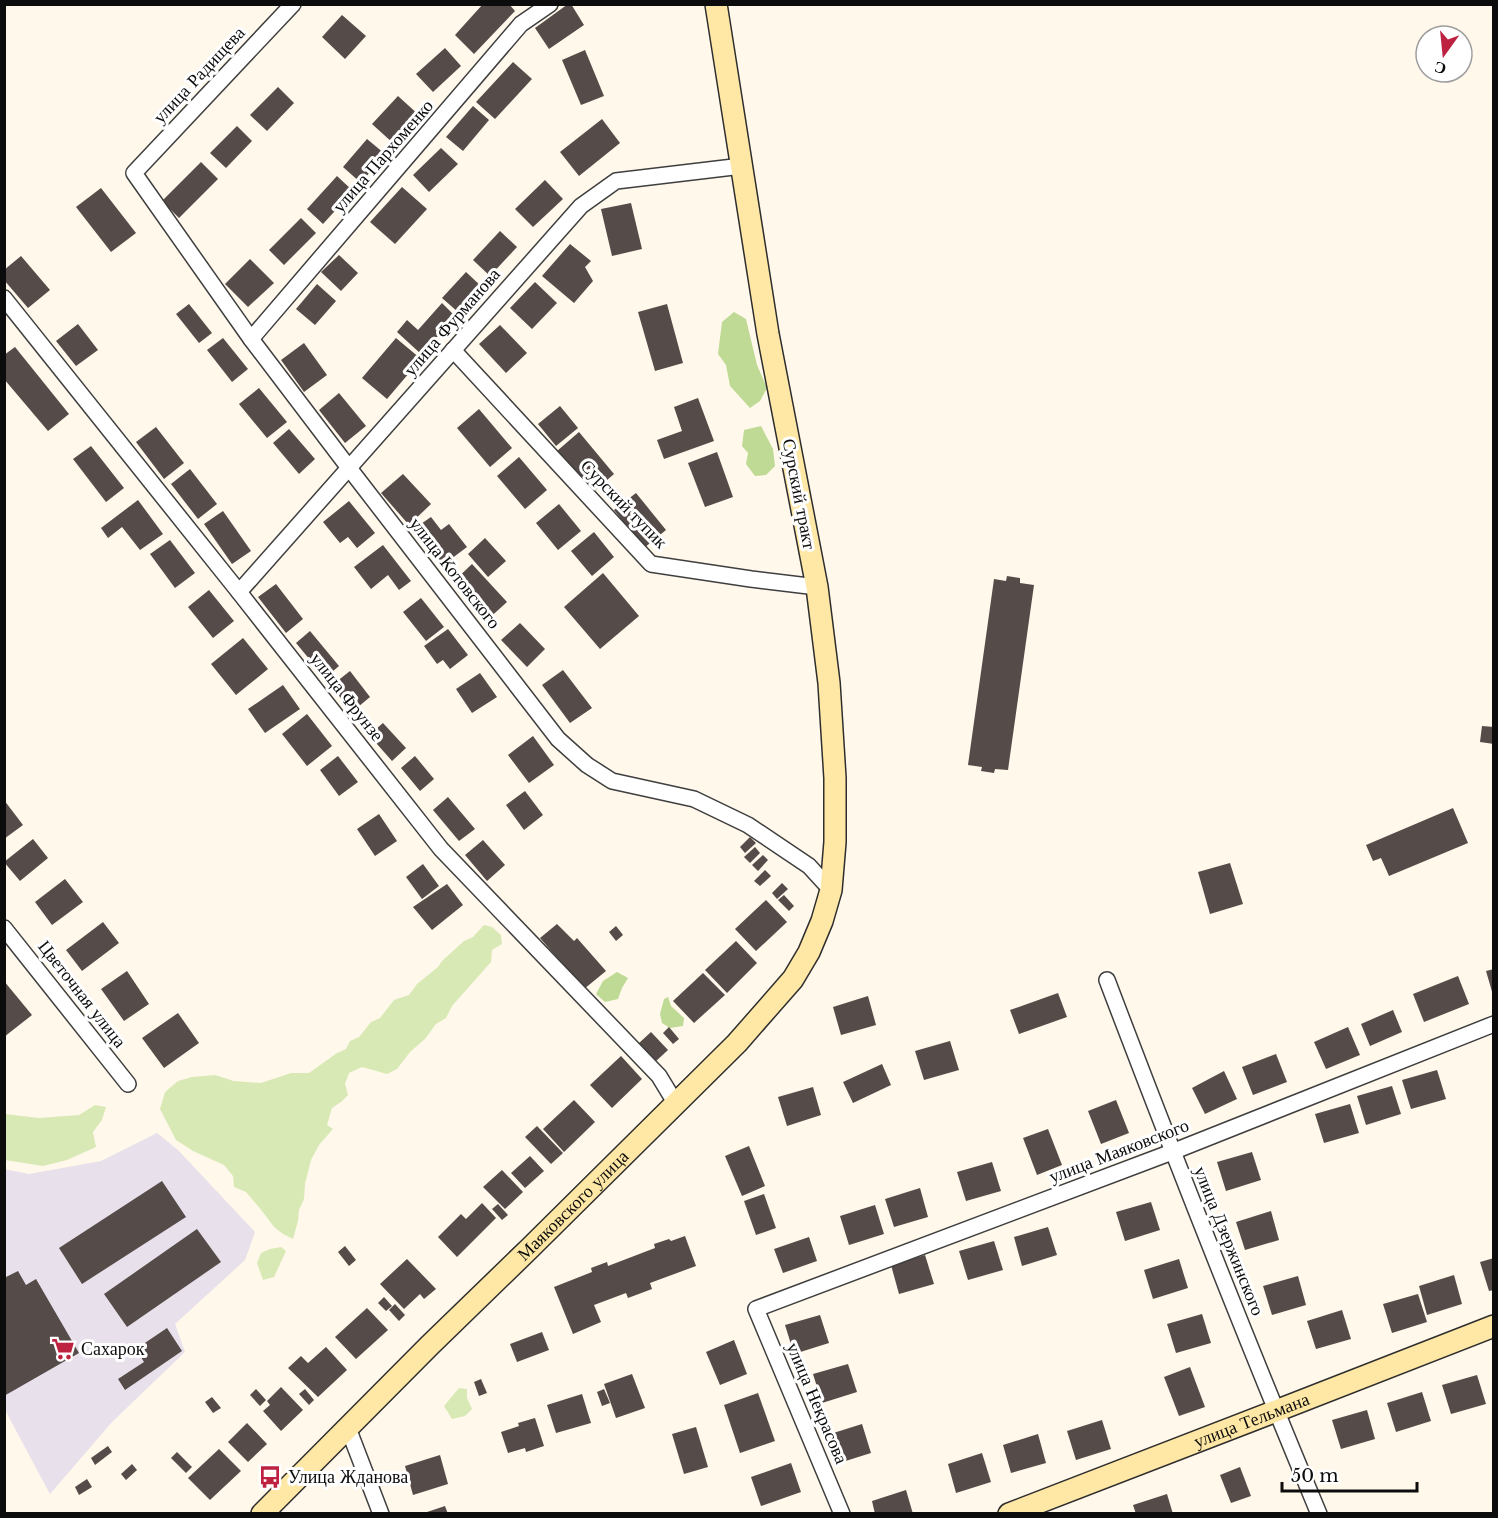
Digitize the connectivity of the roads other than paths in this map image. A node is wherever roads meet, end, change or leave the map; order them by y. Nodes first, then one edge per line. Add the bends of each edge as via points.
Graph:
1 (293, 4) edge
2 (550, 4) edge
3 (716, 4) edge
4 (742, 166) junction
5 (134, 173) joint
6 (4, 298) edge
7 (251, 339) junction
8 (453, 350) junction
9 (349, 468) junction
10 (817, 587) junction
11 (239, 592) junction
12 (831, 890) junction
13 (4, 928) edge
14 (793, 978) joint
15 (1107, 980) dead end
16 (1494, 1024) edge
17 (128, 1084) dead end
18 (676, 1104) junction
19 (1172, 1152) junction
20 (756, 1309) joint
21 (1494, 1326) edge
22 (1276, 1412) junction
23 (348, 1428) junction
24 (262, 1514) edge
25 (381, 1514) edge
26 (842, 1514) edge
27 (1009, 1514) edge
28 (1319, 1514) edge

1 - 5 street, улица Радищева
2 - 7 street, улица Пархоменко via 522,24
3 - 4 street, Сурский тракт
4 - 8 street, улица Фурманова via 616,181 580,206
4 - 10 street, Сурский тракт via 768,334
5 - 7 street, улица Котовского
6 - 11 street, улица Фрунзе
7 - 9 street, улица Котовского
8 - 9 street, улица Фурманова
8 - 10 street, Сурский тупик via 651,564
9 - 11 street, улица Фурманова
9 - 12 street, улица Котовского via 558,739 586,765 612,781 694,799 748,825 809,866
10 - 12 street, Сурский тракт via 835,778
11 - 18 street, улица Фрунзе via 441,849 659,1076
12 - 14 street, Сурский тракт via 809,952
13 - 17 street, Цветочная улица
14 - 18 street, Маяковского улица via 737,1043
15 - 19 street, улица Дзержинского
16 - 19 street, улица Маяковского
18 - 23 street, Маяковского улица
19 - 20 street, улица Маяковского
19 - 22 street, улица Дзержинского
20 - 26 street, улица Некрасова
21 - 22 street, улица Тельмана
22 - 27 street, улица Тельмана
22 - 28 street, улица Дзержинского
23 - 24 street, Маяковского улица
23 - 25 street

